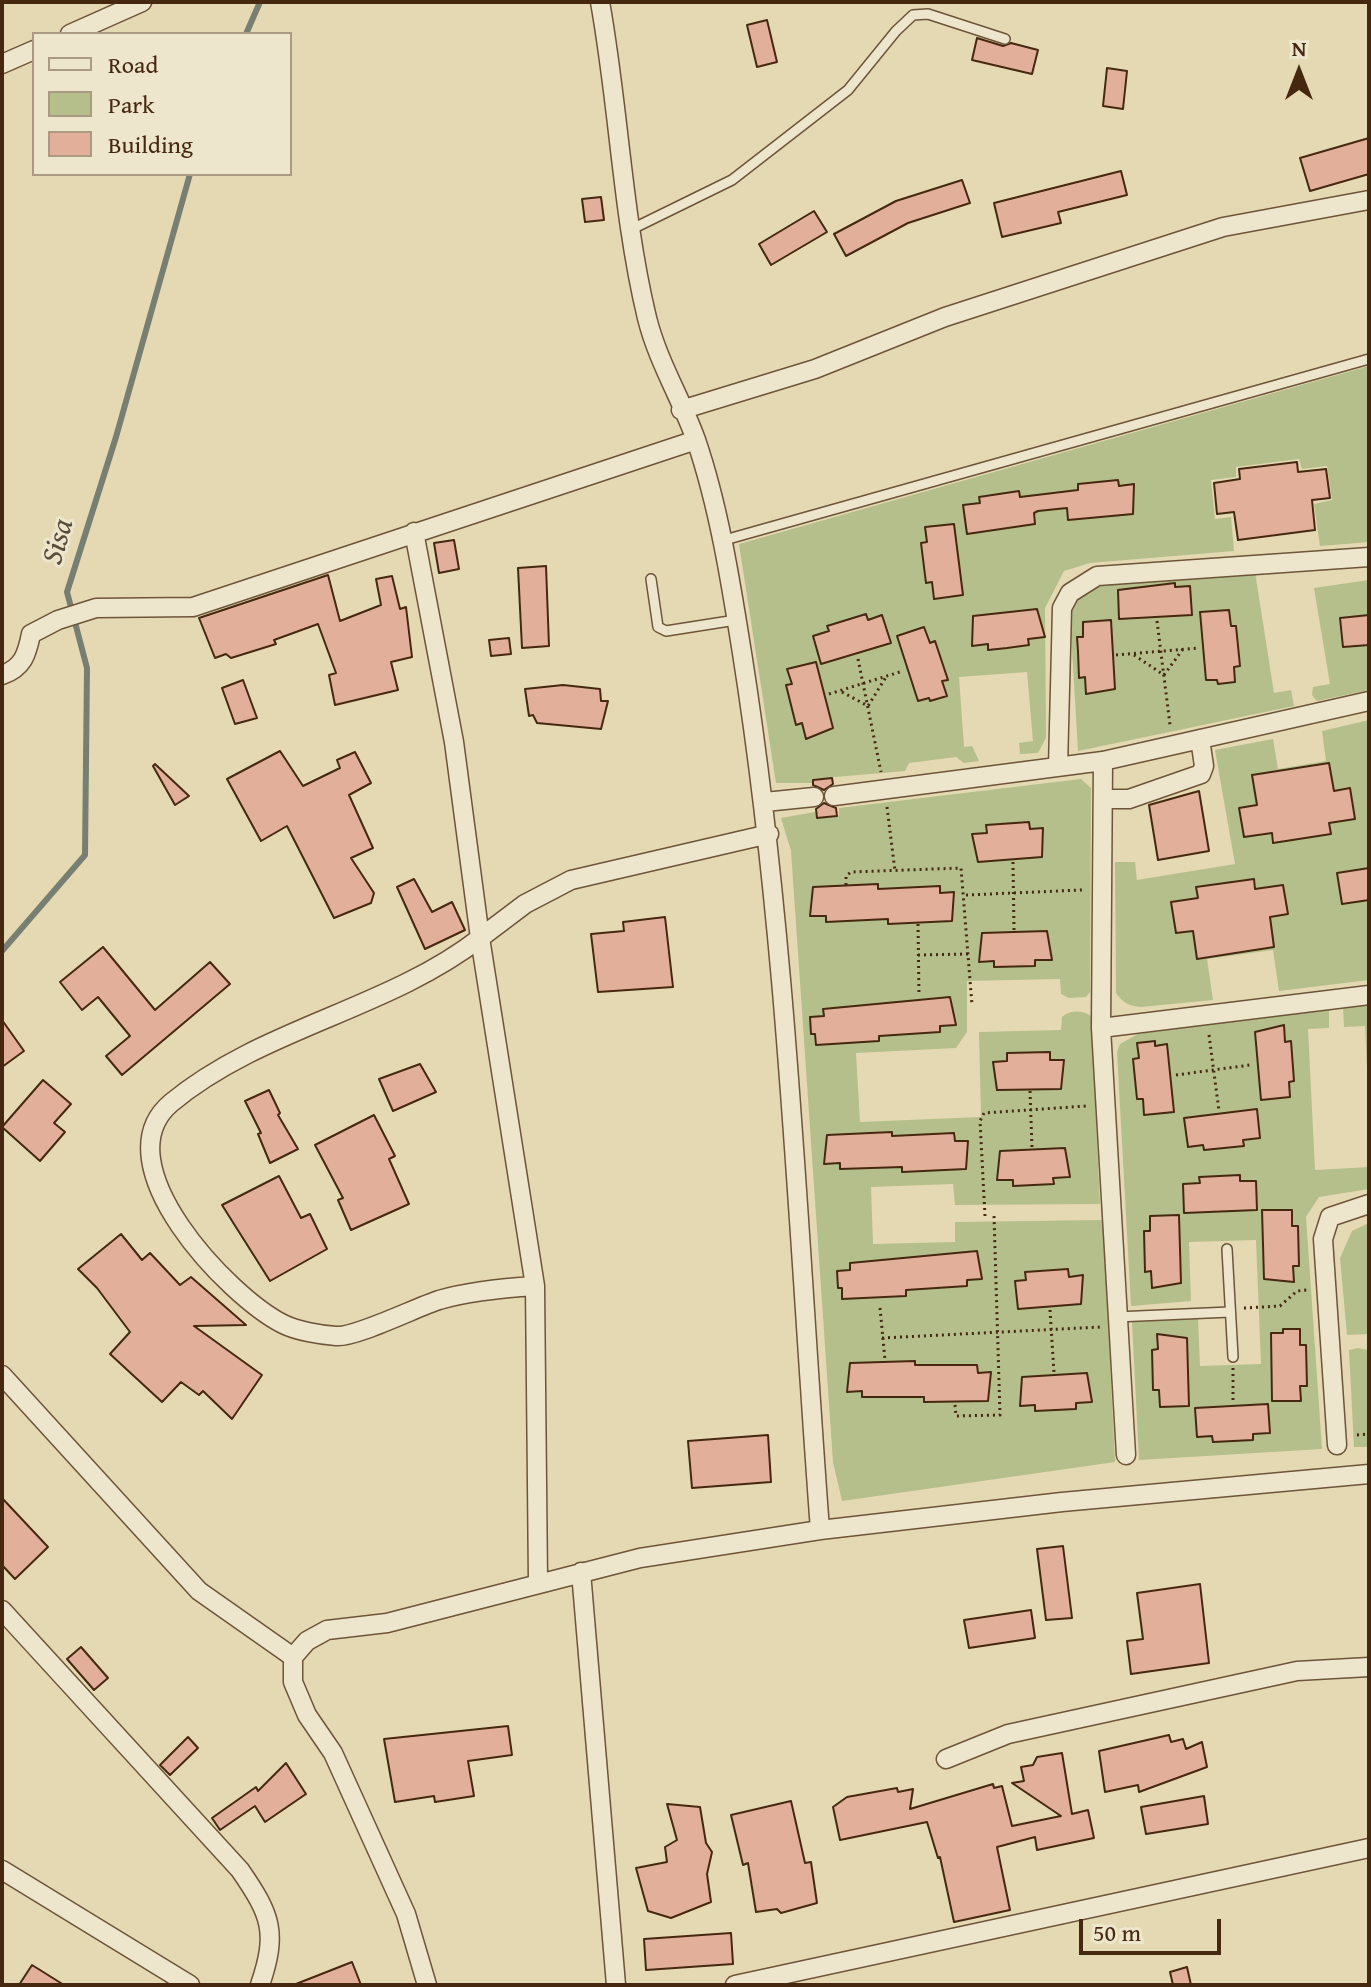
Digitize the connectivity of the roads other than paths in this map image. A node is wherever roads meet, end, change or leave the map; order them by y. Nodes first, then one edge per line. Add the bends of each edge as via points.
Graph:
1 (142, 2) edge
2 (600, 2) edge
3 (74, 32) edge
4 (1005, 39) dead end
5 (32, 51) edge
6 (2, 64) edge
7 (1369, 200) edge
8 (630, 230) junction
9 (1369, 359) edge
10 (681, 410) junction
11 (696, 440) junction
12 (414, 532) junction
13 (721, 541) junction
14 (1369, 557) edge
15 (651, 579) dead end
16 (736, 620) junction
17 (2, 675) edge
18 (1369, 701) edge
19 (1200, 739) junction
20 (1103, 761) junction
21 (1058, 767) junction
22 (834, 796) dead end
23 (814, 797) dead end
24 (1103, 799) junction
25 (765, 802) junction
26 (769, 834) junction
27 (480, 938) junction
28 (1369, 995) edge
29 (1101, 1028) junction
30 (1369, 1204) edge
31 (1227, 1249) dead end
32 (535, 1286) junction
33 (1230, 1310) junction
34 (1117, 1321) junction
35 (1233, 1357) road end
36 (2, 1375) edge
37 (1337, 1445) dead end
38 (1126, 1455) dead end
39 (1369, 1474) edge
40 (820, 1530) junction
41 (581, 1572) junction
42 (538, 1582) junction
43 (2, 1610) edge
44 (293, 1657) junction
45 (1369, 1667) edge
46 (946, 1759) dead end
47 (1369, 1848) edge
48 (2, 1870) edge
49 (190, 1985) edge
50 (260, 1985) edge
51 (427, 1985) edge
52 (616, 1985) edge
53 (735, 1985) edge

1 - 3 street
2 - 8 street
4 - 8 lane via 928,14 913,15 848,90 732,180
5 - 6 street
7 - 10 street via 1223,227 945,317 828,365
8 - 10 street via 648,319
9 - 13 lane
10 - 11 street
11 - 12 street
11 - 13 street
12 - 17 street via 193,607 96,608 58,620 31,634 27,657
12 - 27 street via 454,742
13 - 16 street
14 - 21 street via 1097,576 1081,583 1062,608
15 - 16 lane via 658,627 666,631
16 - 25 street
18 - 19 street
19 - 20 street
19 - 24 street via 1201,774 1129,799
20 - 21 street
20 - 24 street
21 - 22 street
23 - 25 street
24 - 29 street
25 - 26 street
26 - 27 street via 571,880 525,904
26 - 40 street
27 - 32 street
27 - 32 street via 372,999 257,1049 169,1105 155,1124 151,1161 172,1215 210,1267 284,1325 340,1337 440,1300
28 - 29 street
29 - 34 street
30 - 37 street via 1330,1217 1323,1239
31 - 33 lane
32 - 42 street
33 - 34 lane
33 - 35 lane
34 - 38 street
36 - 44 street via 199,1591
39 - 40 street
40 - 41 street
41 - 42 street
41 - 52 street
42 - 44 street via 478,1602 327,1630
43 - 50 street via 240,1870 272,1928
44 - 51 street via 293,1682 307,1715 333,1753 406,1914
45 - 46 street via 1297,1671 1008,1734
47 - 53 street
48 - 49 street

